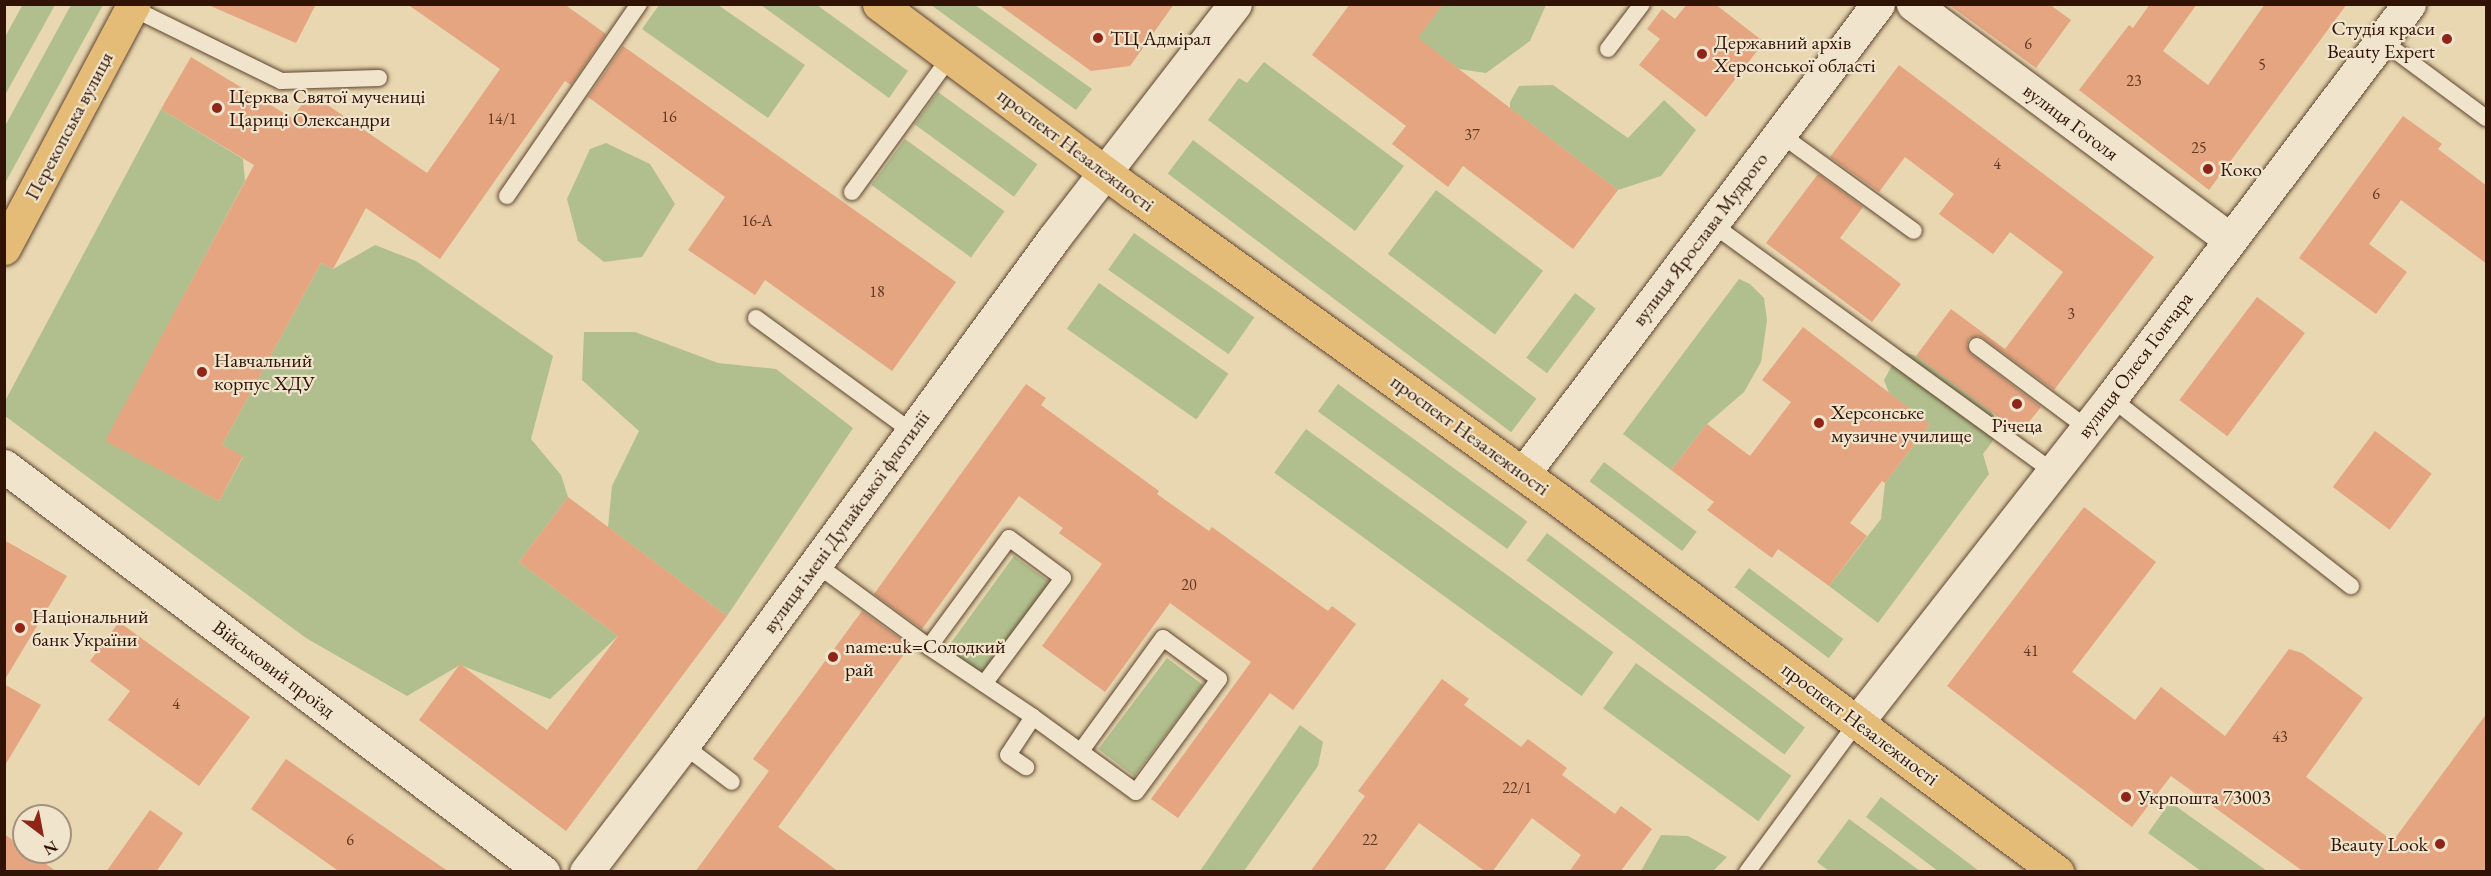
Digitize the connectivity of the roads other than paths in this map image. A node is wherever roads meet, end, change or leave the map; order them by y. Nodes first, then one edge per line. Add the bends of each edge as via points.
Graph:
1 (639, 4) edge
2 (879, 4) edge
3 (1235, 4) edge
4 (1642, 4) edge
5 (1913, 4) edge
6 (2409, 4) edge
7 (133, 6) edge
8 (1864, 9) edge
9 (2381, 40) junction
10 (1608, 49) dead end
11 (950, 57) junction
12 (379, 78) dead end
13 (2487, 117) edge
14 (1780, 134) junction
15 (1106, 172) junction
16 (852, 192) dead end
17 (507, 196) dead end
18 (1712, 224) junction
19 (1914, 231) dead end
20 (2229, 239) junction
21 (4, 248) edge
22 (756, 318) dead end
23 (1977, 346) dead end
24 (2111, 398) junction
25 (2087, 428) junction
26 (911, 431) junction
27 (4, 466) edge
28 (2053, 472) junction
29 (1523, 474) junction
30 (816, 564) junction
31 (2351, 586) dead end
32 (929, 647) junction
33 (984, 684) junction
34 (1033, 717) junction
35 (1857, 722) junction
36 (682, 745) junction
37 (1081, 751) junction
38 (1026, 767) dead end
39 (732, 782) dead end
40 (543, 872) edge
41 (586, 872) edge
42 (1747, 872) edge
43 (2057, 872) edge

1 - 17 lane
2 - 11 main road, проспект Незалежності
3 - 15 street, вулиця імені Дунайської флотилії
4 - 10 lane
5 - 20 street, вулиця Гоголя
6 - 9 street, вулиця Олеся Гончара
7 - 12 lane via 281,81
7 - 21 main road, Перекопська вулиця
8 - 14 street, вулиця Ярослава Мудрого
9 - 13 lane
9 - 20 street, вулиця Олеся Гончара
11 - 15 main road, проспект Незалежності
11 - 16 lane
14 - 18 street, вулиця Ярослава Мудрого
14 - 19 lane
15 - 26 street, вулиця імені Дунайської флотилії
15 - 29 main road, проспект Незалежності
18 - 28 lane
18 - 29 street, вулиця Ярослава Мудрого
20 - 24 street, вулиця Олеся Гончара
22 - 26 lane
23 - 25 lane
24 - 25 street, вулиця Олеся Гончара
24 - 31 lane
25 - 28 street, вулиця Олеся Гончара
26 - 30 street, вулиця імені Дунайської флотилії
27 - 40 street, Військовий проїзд
28 - 35 street, вулиця Олеся Гончара
29 - 35 main road, проспект Незалежності
30 - 32 lane
30 - 36 street, вулиця імені Дунайської флотилії
32 - 33 lane
32 - 33 lane via 1009,538 1063,578
33 - 34 lane
34 - 37 lane
34 - 38 lane via 1008,755
35 - 42 lane
35 - 43 main road, проспект Незалежності
36 - 39 lane
36 - 41 street, вулиця імені Дунайської флотилії
37 - 37 lane via 1136,792 1219,679 1163,638

